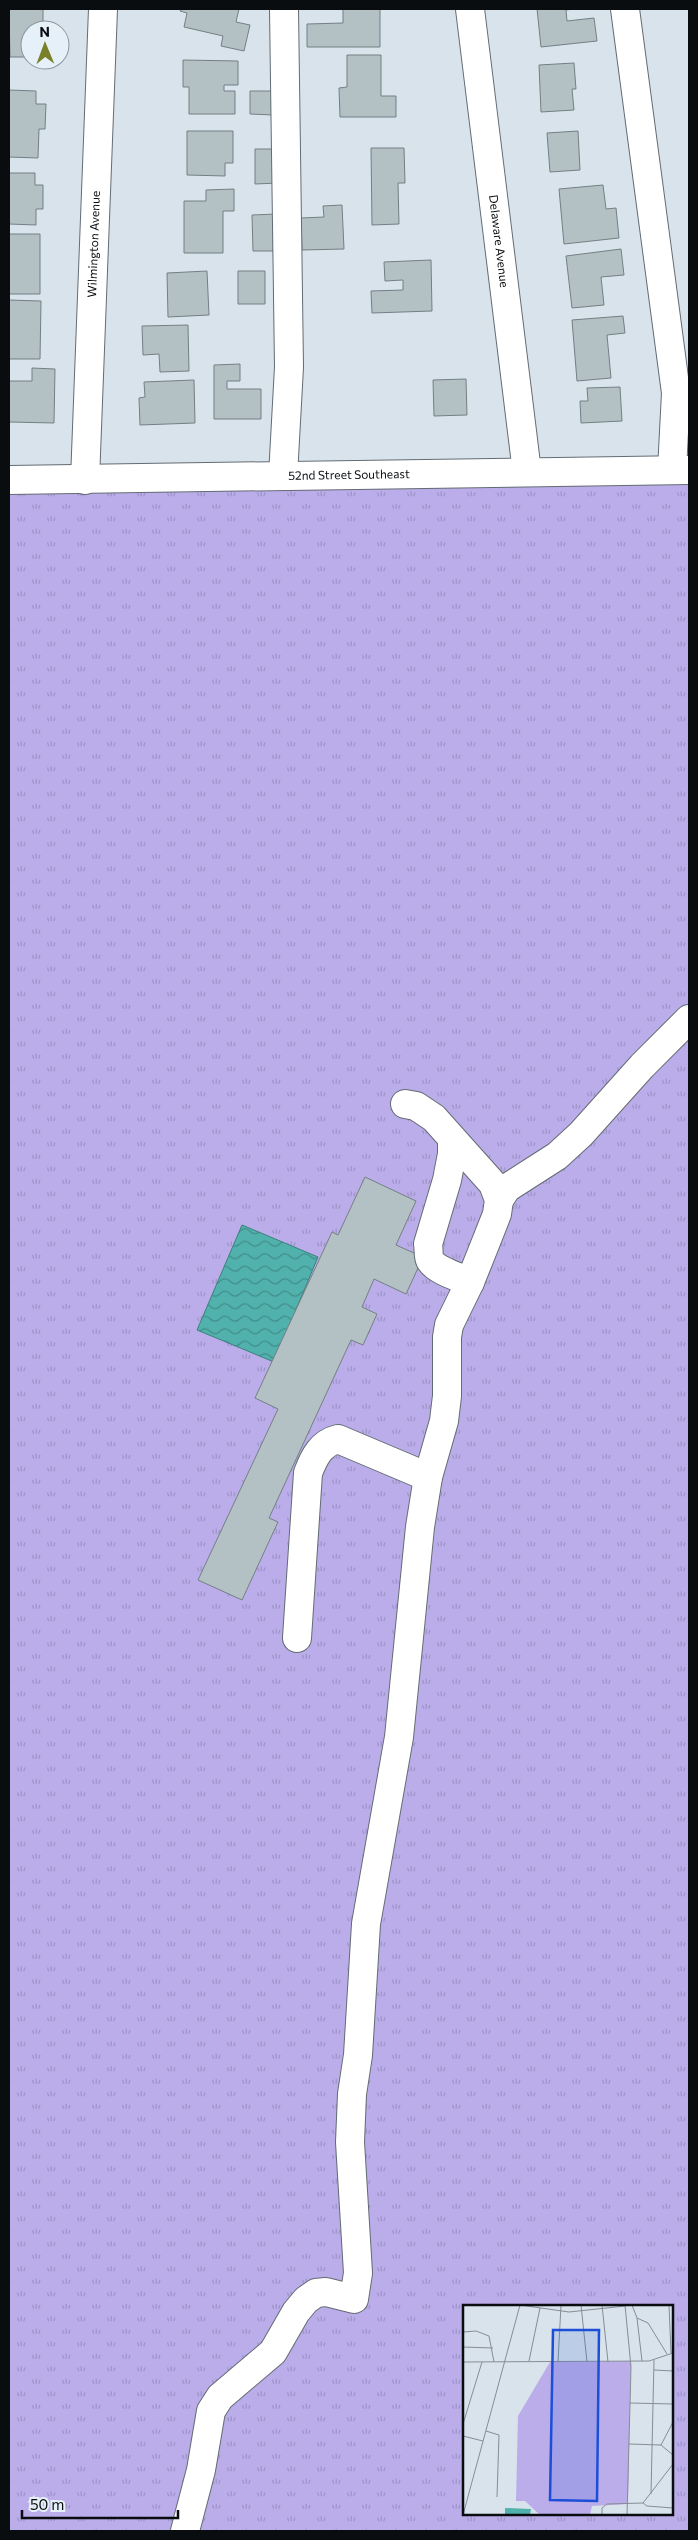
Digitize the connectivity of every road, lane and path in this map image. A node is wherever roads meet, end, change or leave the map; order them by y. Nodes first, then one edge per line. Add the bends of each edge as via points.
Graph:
1 (102, 9) edge
2 (284, 9) edge
3 (470, 9) edge
4 (625, 9) edge
5 (680, 470) edge
6 (526, 472) junction
7 (283, 476) junction
8 (9, 480) edge
9 (85, 480) junction
10 (689, 1019) edge
11 (405, 1104) dead end
12 (452, 1139) junction
13 (499, 1200) junction
14 (470, 1282) junction
15 (428, 1478) junction
16 (297, 1638) dead end
17 (185, 2531) edge

1 - 9 street, Wilmington Avenue
2 - 7 street via 289,367
3 - 6 street, Delaware Avenue
4 - 5 street via 676,393
5 - 6 street, 52nd Street Southeast
6 - 7 street, 52nd Street Southeast
7 - 9 street, 52nd Street Southeast
8 - 9 street, 52nd Street Southeast
10 - 13 street via 581,1134 557,1156 507,1188
11 - 12 street via 416,1106 434,1118
12 - 13 street via 493,1184
12 - 14 street via 452,1154 428,1244 430,1260
13 - 14 street via 497,1214
14 - 15 street via 449,1325 444,1421
15 - 16 street via 338,1439 328,1441 314,1457 308,1473
15 - 17 street via 420,1527 400,1737 366,1924 350,2142 357,2287 354,2299 326,2292 316,2293 306,2300 273,2352 220,2397 211,2411 201,2470

